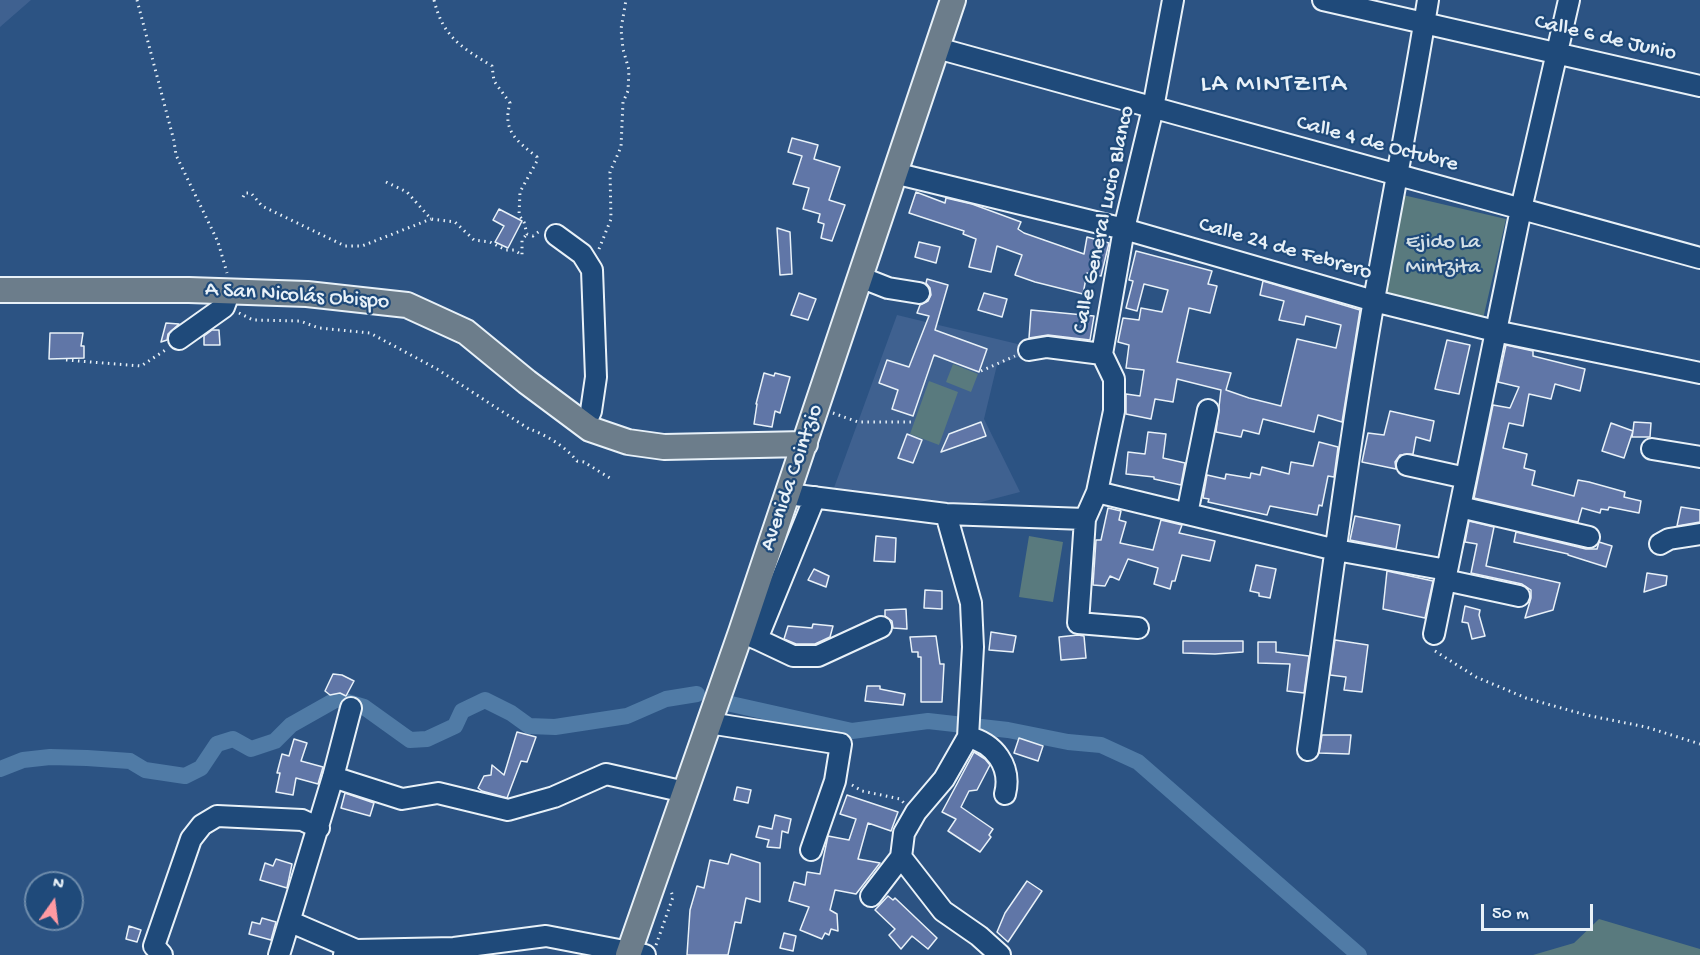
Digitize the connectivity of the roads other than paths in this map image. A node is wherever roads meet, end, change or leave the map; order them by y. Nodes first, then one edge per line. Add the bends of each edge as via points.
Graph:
1 (953, 0) edge
2 (1173, 0) edge
3 (1323, 0) edge
4 (1428, 0) edge
5 (1569, 0) edge
6 (1424, 23) junction
7 (938, 48) junction
8 (1557, 53) junction
9 (1700, 86) edge
10 (1153, 108) junction
11 (894, 172) junction
12 (1399, 175) junction
13 (1521, 209) junction
14 (1124, 229) junction
15 (556, 235) road end
16 (1700, 258) edge
17 (860, 277) junction
18 (0, 290) edge
19 (919, 293) dead end
20 (229, 297) junction
21 (1374, 301) junction
22 (1495, 331) junction
23 (178, 339) road end
24 (1029, 350) road end
25 (1102, 354) junction
26 (1700, 373) edge
27 (1208, 410) dead end
28 (585, 425) junction
29 (805, 444) junction
30 (1652, 449) dead end
31 (1700, 457) edge
32 (1407, 465) dead end
33 (1466, 478) junction
34 (1097, 492) junction
35 (788, 494) junction
36 (815, 497) junction
37 (1460, 507) junction
38 (946, 514) junction
39 (1187, 514) junction
40 (1085, 519) junction
41 (1700, 534) edge
42 (1589, 537) dead end
43 (1660, 544) dead end
44 (1336, 550) junction
45 (1446, 575) junction
46 (1519, 596) dead end
47 (881, 627) dead end
48 (1138, 628) dead end
49 (1434, 634) road end
50 (749, 636) junction
51 (351, 708) dead end
52 (709, 723) junction
53 (968, 730) junction
54 (1308, 750) dead end
55 (333, 777) junction
56 (685, 792) junction
57 (1005, 794) dead end
58 (319, 828) junction
59 (811, 850) dead end
60 (901, 857) junction
61 (871, 896) dead end
62 (291, 922) junction
63 (350, 953) edge
64 (634, 954) edge
65 (162, 955) edge
66 (279, 955) edge
67 (1000, 955) edge

1 - 7 main road, Avenida Cointzio
2 - 10 street, Calle General Lucio Blanco
3 - 6 street, Calle 6 de Junio
4 - 6 street
5 - 8 street
6 - 8 street, Calle 6 de Junio
6 - 12 street
7 - 10 street, Calle 4 de Octubre
7 - 11 main road, Avenida Cointzio
8 - 9 street, Calle 6 de Junio
8 - 13 street
10 - 12 street, Calle 4 de Octubre
10 - 14 street, Calle General Lucio Blanco
11 - 14 street, Calle 24 de Febrero
11 - 17 main road, Avenida Cointzio
12 - 13 street, Calle 4 de Octubre
12 - 21 street
13 - 16 street, Calle 4 de Octubre
13 - 22 street
14 - 21 street, Calle 24 de Febrero
14 - 25 street, Calle General Lucio Blanco
15 - 28 street via 582,254 592,270 596,377
17 - 19 street via 888,288
17 - 29 main road, Avenida Cointzio
18 - 20 main road, A San Nicolás Obispo
20 - 23 street
20 - 28 main road, A San Nicolás Obispo via 307,294 407,305 466,332
21 - 22 street, Calle 24 de Febrero
21 - 44 street
22 - 26 street, Calle 24 de Febrero
22 - 33 street
24 - 25 street via 1047,347
25 - 34 street, Calle General Lucio Blanco via 1114,379 1114,411
27 - 39 street
28 - 29 main road, A San Nicolás Obispo via 628,442 664,447
29 - 35 main road, Avenida Cointzio
30 - 31 street
32 - 33 street
33 - 37 street
34 - 39 street
34 - 40 street, Calle General Lucio Blanco
35 - 36 street
35 - 50 main road, Avenida Cointzio
36 - 38 street
36 - 50 street
37 - 42 street
37 - 45 street
38 - 40 street
38 - 53 street via 971,603 973,647
39 - 44 street
40 - 48 street, Calle General Lucio Blanco via 1078,624
41 - 43 street
44 - 45 street
44 - 54 street
45 - 46 street
45 - 49 street
47 - 50 street via 818,656 793,656
50 - 52 main road, Avenida Cointzio
51 - 55 street
52 - 56 main road, Avenida Cointzio
52 - 59 street via 841,744 835,781
53 - 57 street via 997,752 1008,784
53 - 60 street via 944,779 915,812 904,833
55 - 56 street via 402,799 438,793 508,810 554,797 606,774
55 - 58 street
56 - 64 main road, Avenida Cointzio
58 - 62 street
58 - 65 street via 302,820 217,816 202,825 190,839 154,946
60 - 61 street
60 - 67 street via 943,911
62 - 63 street
62 - 66 street
63 - 64 street via 454,948 546,936

